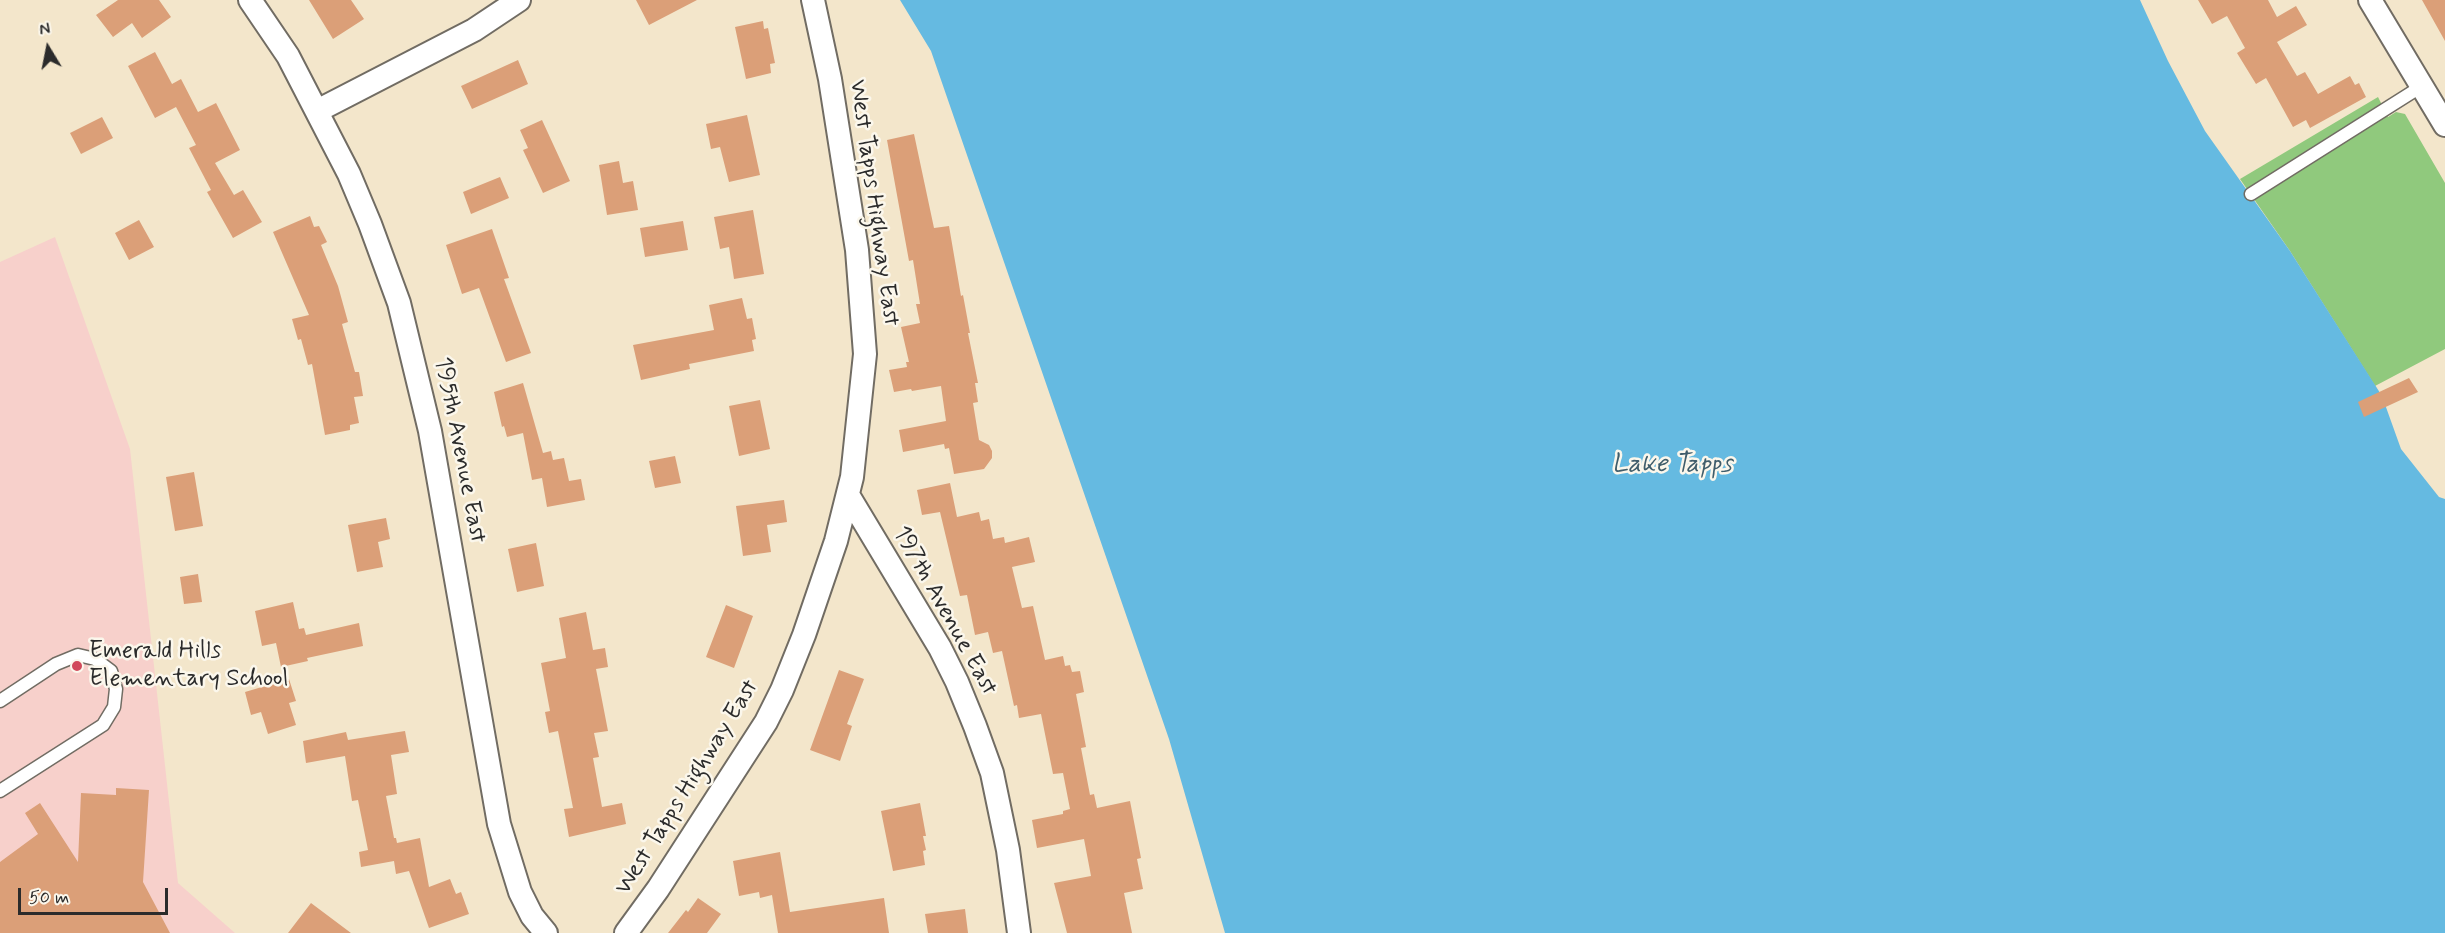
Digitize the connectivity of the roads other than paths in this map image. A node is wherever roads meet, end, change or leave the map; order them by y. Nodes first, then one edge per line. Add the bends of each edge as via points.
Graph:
1 (250, 0) edge
2 (519, 0) edge
3 (813, 0) edge
4 (2370, 0) edge
5 (2422, 86) junction
6 (317, 111) junction
7 (2443, 116) edge
8 (2250, 194) dead end
9 (848, 495) junction
10 (0, 701) edge
11 (0, 791) edge
12 (546, 933) edge
13 (626, 933) edge
14 (1019, 933) edge

1 - 6 street, 195th Avenue East via 288,56
2 - 6 street via 474,30
3 - 9 street, West Tapps Highway East via 852,211 866,354
4 - 5 street
5 - 7 street
5 - 8 lane
6 - 12 street, 195th Avenue East via 370,224 399,303 428,420 499,824 520,892
9 - 13 street, West Tapps Highway East via 836,541 783,690 766,722
9 - 14 street, 197th Avenue East via 940,648 975,726 994,784
10 - 11 lane via 56,664 78,655 95,659 111,671 116,689 114,707 103,725

